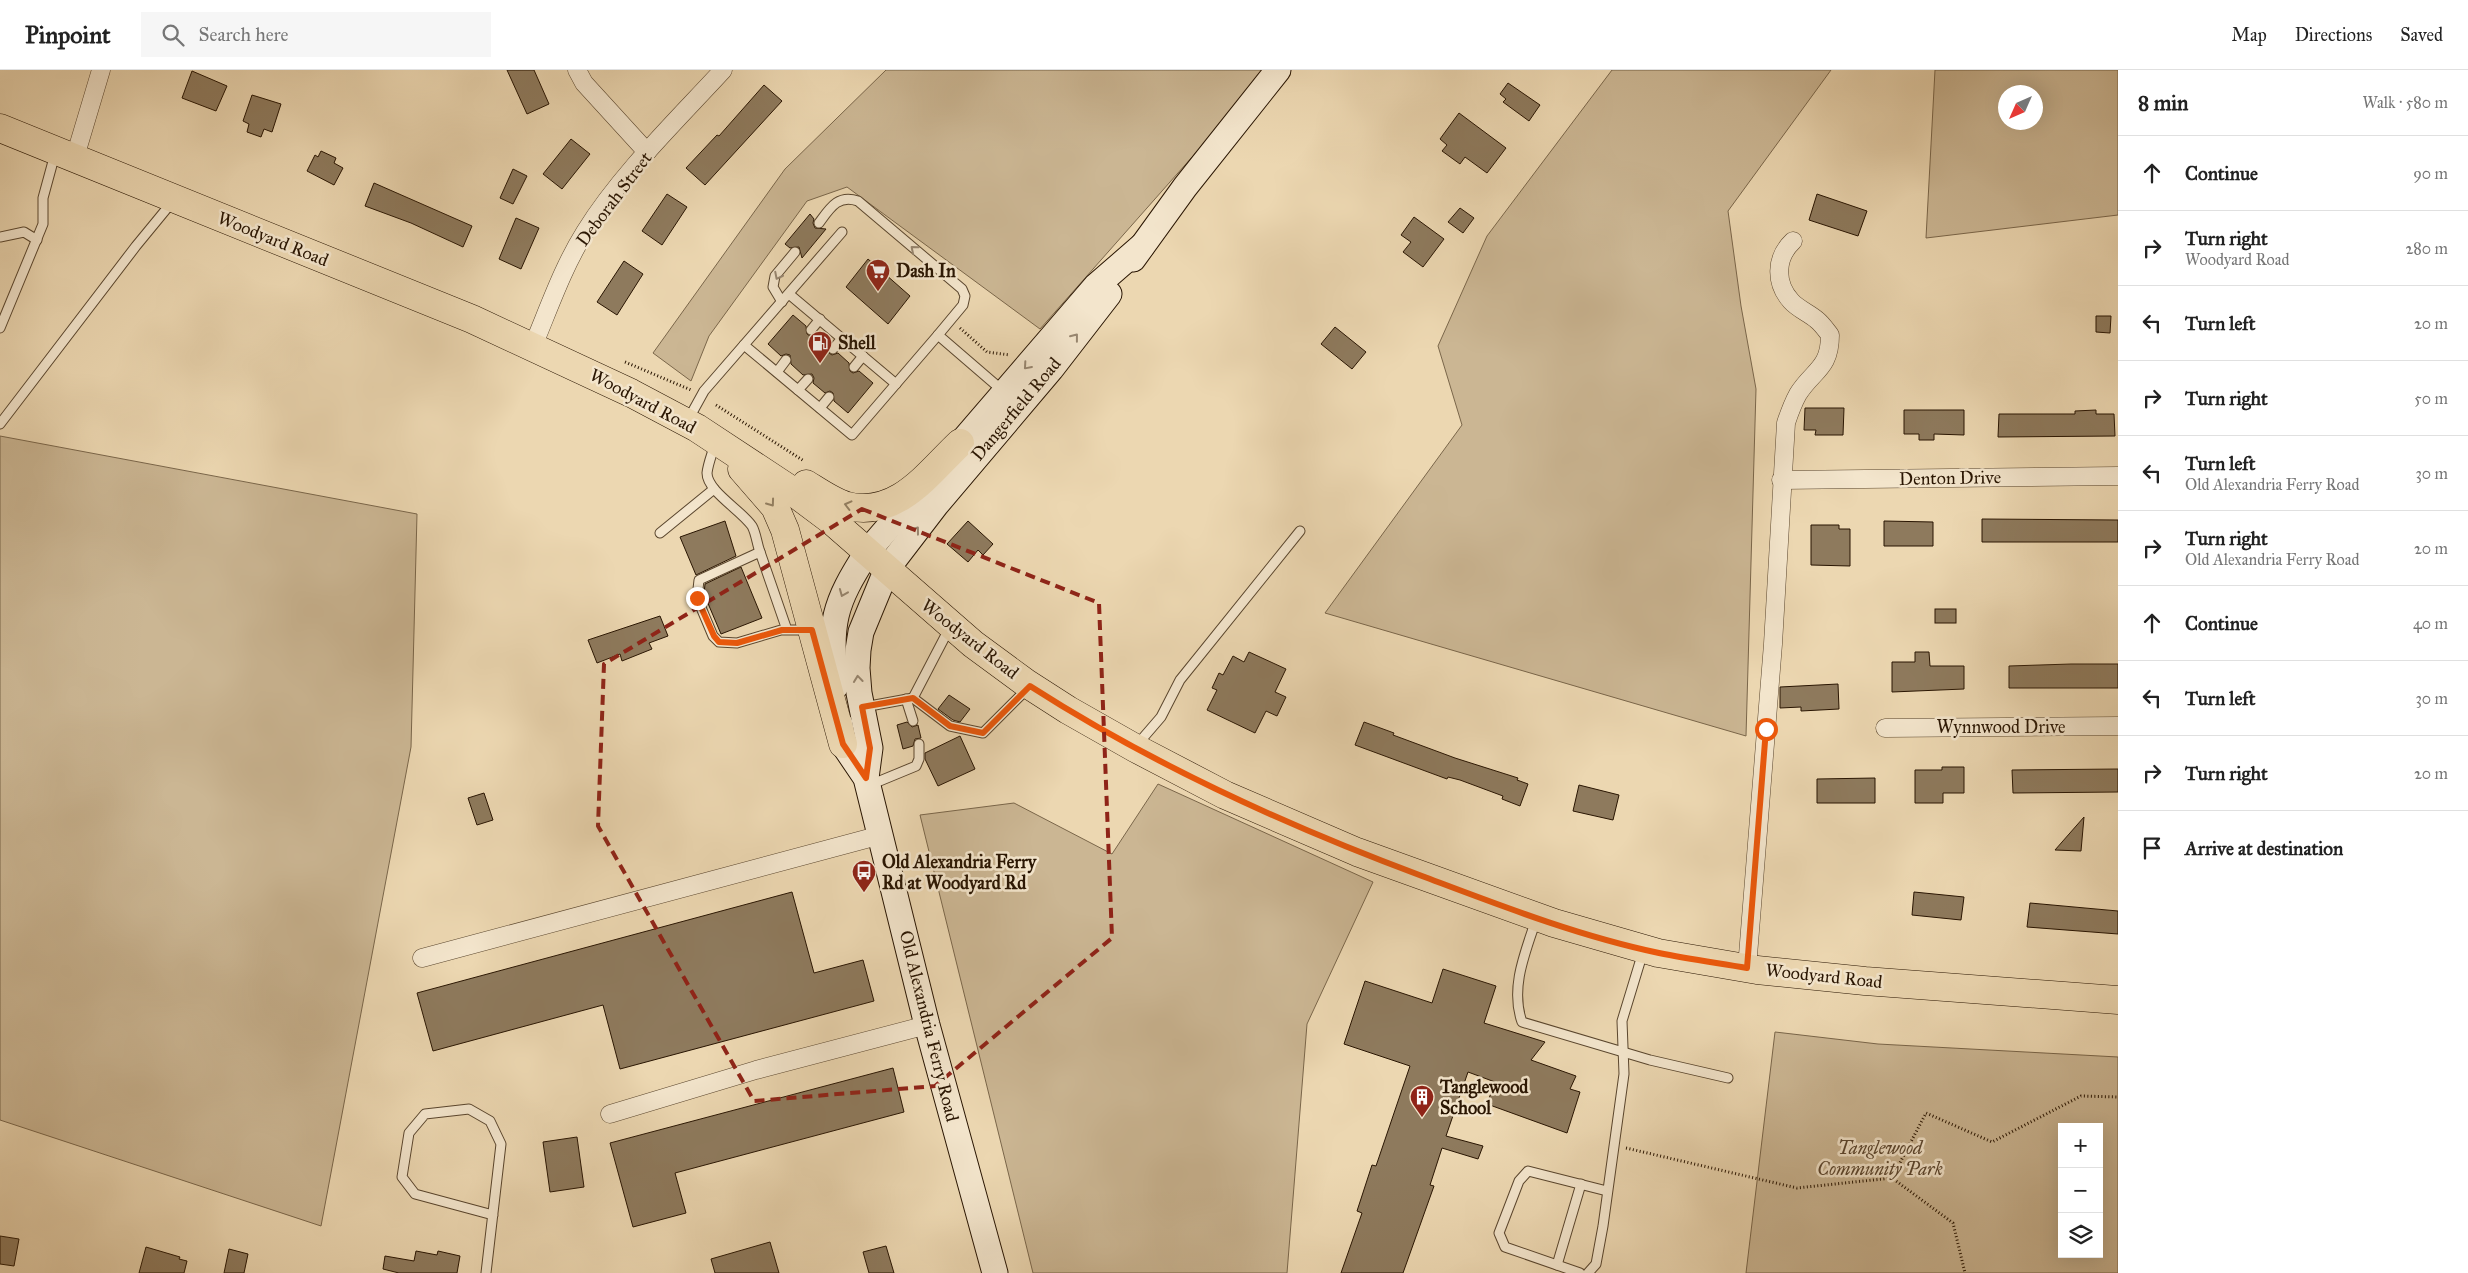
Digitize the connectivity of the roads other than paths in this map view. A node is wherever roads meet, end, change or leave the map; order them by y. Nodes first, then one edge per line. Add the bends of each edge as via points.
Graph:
1 (101, 70) edge
2 (577, 70) edge
3 (723, 70) edge
4 (1278, 70) edge
5 (0, 128) edge
6 (648, 152) junction
7 (66, 153) junction
8 (175, 199) junction
9 (819, 223) dead end
10 (842, 232) dead end
11 (0, 237) edge
12 (37, 240) junction
13 (1793, 241) dead end
14 (1142, 246) junction
15 (795, 252) dead end
16 (789, 294) junction
17 (782, 302) junction
18 (820, 319) junction
19 (0, 328) edge
20 (811, 330) dead end
21 (938, 335) junction
22 (842, 338) junction
23 (744, 345) junction
24 (533, 346) junction
25 (833, 349) dead end
26 (864, 356) junction
27 (786, 360) dead end
28 (854, 367) dead end
29 (777, 372) junction
30 (808, 379) dead end
31 (896, 384) junction
32 (798, 390) junction
33 (1004, 392) junction
34 (829, 397) dead end
35 (820, 408) junction
36 (687, 423) junction
37 (0, 424) edge
38 (716, 441) junction
39 (960, 443) junction
40 (2118, 476) edge
41 (1781, 480) junction
42 (714, 489) junction
43 (1300, 531) dead end
44 (660, 533) dead end
45 (760, 552) junction
46 (877, 560) junction
47 (951, 625) junction
48 (799, 630) junction
49 (1030, 686) junction
50 (910, 698) junction
51 (862, 707) junction
52 (913, 721) dead end
53 (2118, 726) edge
54 (1885, 728) dead end
55 (843, 744) junction
56 (919, 744) dead end
57 (1135, 748) junction
58 (867, 782) junction
59 (881, 835) junction
60 (1537, 918) junction
61 (1644, 949) junction
62 (422, 958) dead end
63 (1747, 968) junction
64 (2118, 1000) edge
65 (927, 1024) junction
66 (1623, 1052) junction
67 (1728, 1078) dead end
68 (610, 1114) dead end
69 (1581, 1184) junction
70 (1607, 1191) junction
71 (494, 1215) junction
72 (1557, 1265) junction
73 (486, 1273) edge
74 (995, 1273) edge
75 (1580, 1273) edge
76 (1588, 1273) edge

1 - 7 street
2 - 6 street via 590,90
3 - 6 street, Deborah Street
4 - 14 street, Dangerfield Road
5 - 7 main road, Woodyard Road
6 - 24 street, Deborah Street via 585,231
7 - 8 main road, Woodyard Road
7 - 12 lane via 43,198 42,224
8 - 24 main road, Woodyard Road
8 - 37 lane
21 -> 9 lane via 963,305 965,296 962,289 858,201 848,197 840,200
10 - 16 lane
11 - 12 lane via 24,232
12 - 19 lane
13 - 41 street via 1782,255 1779,275 1782,285 1792,303 1817,320 1830,335 1830,351 1814,377 1799,393 1786,423
14 -> 33 street, Dangerfield Road via 1096,286
46 -> 14 street, Dangerfield Road via 936,505 1051,369
15 -> 17 lane via 775,276 774,287
16 - 17 lane
16 - 18 lane
17 - 23 lane
18 - 20 lane
18 - 22 lane
21 - 31 lane
21 - 33 lane
22 - 25 lane
22 - 26 lane
23 - 29 lane
23 - 36 lane via 704,391
24 - 36 main road, Woodyard Road
26 - 28 lane
26 - 31 lane
27 - 29 lane
29 - 32 lane
30 - 32 lane
31 - 35 lane via 852,435
32 - 35 lane
33 - 39 street, Dangerfield Road
34 - 35 lane
36 - 38 main road, Woodyard Road
39 -> 38 main road via 910,492 895,501 864,508 846,506 796,478
38 - 42 lane via 707,473
38 - 46 main road, Woodyard Road via 788,488
38 -> 48 main road via 775,507 796,566
39 - 46 street, Dangerfield Road
40 - 41 street, Denton Drive
41 - 63 street via 1773,644
42 - 44 lane
42 - 45 lane via 753,528
43 - 57 lane via 1180,680 1161,717
45 - 48 lane
45 - 48 lane via 699,580 697,598 714,636 719,642 737,643
46 - 47 main road, Woodyard Road
51 -> 46 street, Old Alexandria Ferry Road via 857,668 861,632
46 -> 55 street, Old Alexandria Ferry Road via 848,582 832,627
47 - 49 main road, Woodyard Road
47 - 50 lane via 941,649
48 - 55 main road
49 - 50 lane via 983,733 950,726
49 - 57 main road, Woodyard Road
50 - 51 lane
50 - 52 lane
51 - 58 street, Old Alexandria Ferry Road via 870,748
53 - 54 street, Wynnwood Drive
55 - 58 street, Old Alexandria Ferry Road
56 - 58 lane via 916,766
57 - 60 main road, Woodyard Road via 1225,796 1293,826
58 - 59 street, Old Alexandria Ferry Road
59 - 62 street
59 - 65 street, Old Alexandria Ferry Road
60 - 61 main road, Woodyard Road
60 - 66 lane via 1521,964 1516,1005 1522,1022
61 - 63 main road, Woodyard Road
61 - 66 lane via 1622,1021
63 - 64 main road, Woodyard Road
65 - 68 street
65 - 74 street, Old Alexandria Ferry Road
66 - 67 lane
66 - 70 lane via 1624,1074
69 - 70 lane
69 - 72 lane
69 - 72 lane via 1528,1171 1519,1181 1499,1233 1505,1247
70 - 76 lane via 1596,1264
71 - 71 lane via 501,1144 490,1121 469,1109 425,1114 409,1133 402,1177 415,1194
71 - 73 lane
72 - 75 lane

